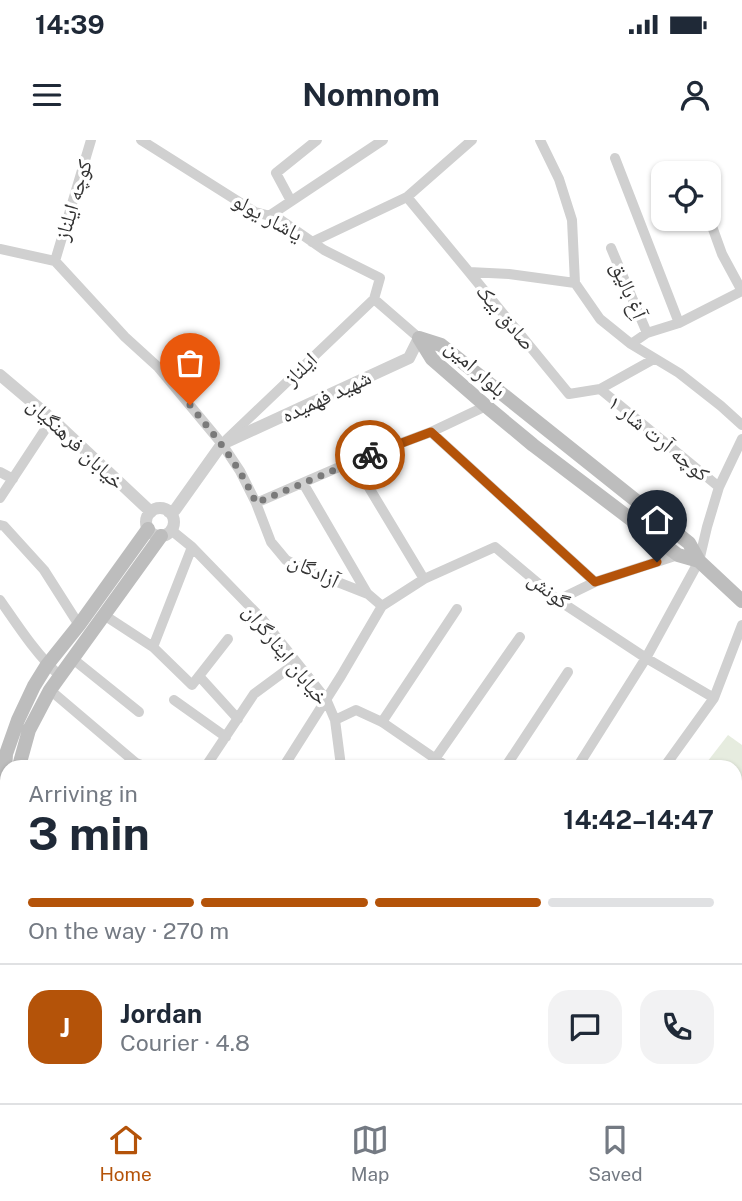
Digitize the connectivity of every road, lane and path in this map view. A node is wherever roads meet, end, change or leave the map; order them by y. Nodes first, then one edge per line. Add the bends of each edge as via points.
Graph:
1 (91, 140) edge
2 (141, 140) edge
3 (317, 140) edge
4 (383, 140) edge
5 (472, 140) edge
6 (540, 140) edge
7 (615, 158) dead end
8 (408, 197) junction
9 (291, 201) junction
10 (269, 216) junction
11 (714, 231) edge
12 (312, 242) junction
13 (611, 248) dead end
14 (0, 249) edge
15 (55, 261) junction
16 (469, 272) junction
17 (575, 283) junction
18 (374, 299) junction
19 (679, 323) junction
20 (647, 333) junction
21 (419, 338) junction
22 (631, 344) junction
23 (654, 359) junction
24 (0, 375) edge
25 (600, 389) junction
26 (486, 406) junction
27 (52, 419) junction
28 (742, 425) edge
29 (431, 432) junction
30 (742, 439) edge
31 (222, 444) junction
32 (353, 461) junction
33 (0, 472) edge
34 (13, 479) junction
35 (303, 483) junction
36 (719, 487) junction
37 (0, 498) edge
38 (256, 503) junction
39 (151, 512) junction
40 (169, 512) junction
41 (0, 525) edge
42 (160, 532) junction
43 (192, 547) junction
44 (678, 555) junction
45 (699, 561) junction
46 (424, 579) junction
47 (595, 582) junction
48 (368, 594) junction
49 (0, 600) edge
50 (558, 600) junction
51 (742, 601) edge
52 (382, 606) junction
53 (457, 609) dead end
54 (104, 615) junction
55 (79, 625) junction
56 (742, 625) edge
57 (520, 637) dead end
58 (228, 639) dead end
59 (153, 647) junction
60 (646, 658) junction
61 (73, 659) junction
62 (296, 663) junction
63 (47, 664) junction
64 (568, 672) dead end
65 (60, 676) junction
66 (199, 676) junction
67 (50, 690) junction
68 (714, 698) junction
69 (326, 699) junction
70 (174, 700) dead end
71 (139, 712) dead end
72 (238, 719) junction
73 (335, 720) junction
74 (382, 722) junction
75 (226, 737) junction
76 (3, 754) edge
77 (21, 760) edge
78 (132, 760) edge
79 (210, 760) edge
80 (288, 760) edge
81 (340, 760) edge
82 (429, 760) edge
83 (435, 760) edge
84 (510, 760) edge
85 (582, 760) edge
86 (669, 760) edge

1 - 15 street, کوچه ایلناز
2 - 10 street, یاشار یولو via 255,212
3 - 9 street via 276,173
4 - 9 street
5 - 8 street
6 - 17 street via 572,220
7 - 19 street
8 - 12 street
8 - 16 street
9 - 10 street
10 - 12 street, یاشار یولو
11 - 19 street via 742,290
12 - 18 street, یاشار یولو via 380,278
13 - 20 street, آِغ بالیق
14 - 15 street
15 - 31 street via 158,367
16 - 17 street, صادق بیک
16 - 25 street, صادق بیک via 569,394
17 - 22 street via 600,319
18 - 21 street
18 - 31 street, ایلناز
19 - 20 street
20 - 22 street
21 - 26 main road, بلوار امین via 432,359
21 - 31 street, شهید فهمیده via 409,358
21 - 45 main road, بلوار امین via 440,345 536,420 689,542
22 - 23 street
23 - 25 street, صادق بیک
23 - 28 street via 722,405
24 - 27 street, خیابان فرهنگیان
25 - 36 street, کوچه آرت شار ۱
26 - 29 street
26 - 44 main road, بلوار امین
27 - 34 street
27 - 39 street, خیابان فرهنگیان
29 - 32 street
29 - 47 street
30 - 36 street
31 - 38 street, آزادگان
31 - 40 street via 176,510
32 - 35 street
32 - 46 street
33 - 34 street
34 - 37 street
35 - 38 street
35 - 48 street
36 - 45 street
38 - 48 street, آزادگان via 271,541 286,560
39 - 40 street
39 - 42 street via 146,522
40 - 42 street via 174,520
41 - 55 street via 44,570
42 - 43 street, خیابان ایثارگران
42 - 54 main road
42 - 55 main road
43 - 59 street
43 - 62 street, خیابان ایثارگران via 263,620
44 - 45 main road, بلوار امین
44 - 47 street
45 - 51 main road, بلوار امین
45 - 60 street
46 - 50 street, گونش via 495,547
46 - 52 street, گونش
47 - 50 street
48 - 52 street, آزادگان
49 - 63 street
50 - 60 street, گونش
52 - 69 street
53 - 74 street
54 - 59 street
54 - 61 main road
55 - 63 main road
56 - 68 street
57 - 83 street
58 - 66 street
59 - 66 street via 192,684
60 - 68 street, گونش
60 - 85 street
61 - 65 main road
61 - 71 street
62 - 69 street, خیابان ایثارگران
62 - 72 street via 254,694
63 - 65 street
63 - 76 main road
64 - 84 street
65 - 67 main road
66 - 72 street
67 - 77 main road via 29,730
67 - 78 street
68 - 86 street
69 - 73 street, خیابان ایثارگران
69 - 80 street
70 - 75 street
72 - 75 street
73 - 74 street, خیابان ایثارگران via 356,710
73 - 81 street
74 - 82 street, خیابان ایثارگران
75 - 79 street

